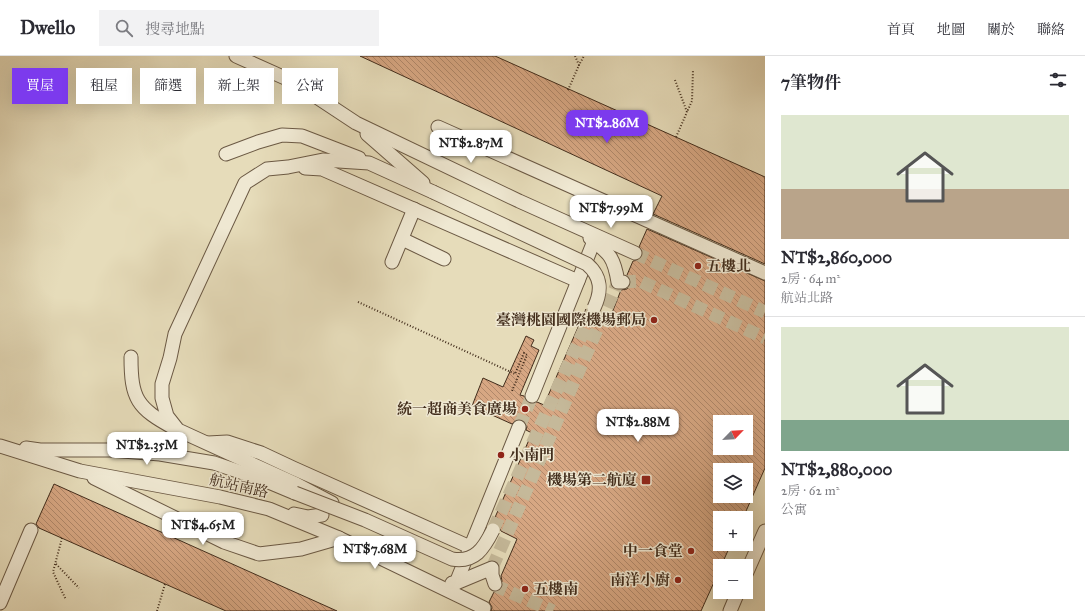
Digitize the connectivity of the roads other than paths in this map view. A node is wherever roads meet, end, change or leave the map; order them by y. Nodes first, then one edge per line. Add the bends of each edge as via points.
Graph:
1 (236, 56) edge
2 (356, 123) junction
3 (438, 127) dead end
4 (226, 154) dead end
5 (370, 163) junction
6 (288, 167) junction
7 (433, 192) junction
8 (414, 209) junction
9 (576, 227) junction
10 (402, 240) junction
11 (594, 241) junction
12 (635, 253) tunnel mouth
13 (444, 258) dead end
14 (392, 262) dead end
15 (765, 273) edge
16 (578, 281) junction
17 (620, 282) tunnel mouth
18 (594, 308) tunnel mouth
19 (131, 358) dead end
20 (532, 396) tunnel mouth
21 (519, 427) tunnel mouth
22 (178, 430) junction
23 (206, 443) junction
24 (0, 445) edge
25 (80, 471) junction
26 (296, 488) junction
27 (269, 509) junction
28 (322, 515) dead end
29 (31, 530) dead end
30 (493, 530) tunnel mouth
31 (765, 530) edge
32 (339, 538) junction
33 (470, 547) junction
34 (752, 559) edge
35 (422, 579) junction
36 (456, 583) junction
37 (495, 584) tunnel mouth
38 (735, 599) edge
39 (0, 603) edge
40 (484, 608) dead end
41 (730, 611) edge

1 - 2 street via 294,82
2 - 7 street
2 - 9 street
3 - 15 street
4 - 5 street via 282,135 302,136
5 - 6 street via 323,160
5 - 7 street
6 - 8 street via 322,169
6 - 22 street via 267,168 245,183 174,334 162,384 162,398 167,416
7 - 18 street, bridge via 587,264 598,278 598,294
8 - 10 street
8 - 16 street
9 - 11 street
9 - 12 street
10 - 13 street
10 - 14 street
11 - 16 street
11 - 17 street via 608,252
16 - 20 street
19 - 22 street via 134,392 141,405 157,419
21 - 33 street
22 - 23 street
23 - 26 street
23 - 33 street via 227,442 261,453
24 - 25 street, 航站南路
24 - 26 street via 40,450 110,450 160,454 214,463
25 - 27 street, 航站南路 via 220,497
25 - 32 street, 航站南路 via 224,542 259,554 301,549
26 - 30 street, bridge via 452,559 470,558 478,553 486,545
27 - 28 street via 308,517
27 - 32 street, 航站南路
29 - 39 street
31 - 34 street
32 - 35 street, 航站南路
33 - 36 street
35 - 36 street
35 - 40 street, 航站南路
36 - 37 street via 492,568
38 - 41 street

